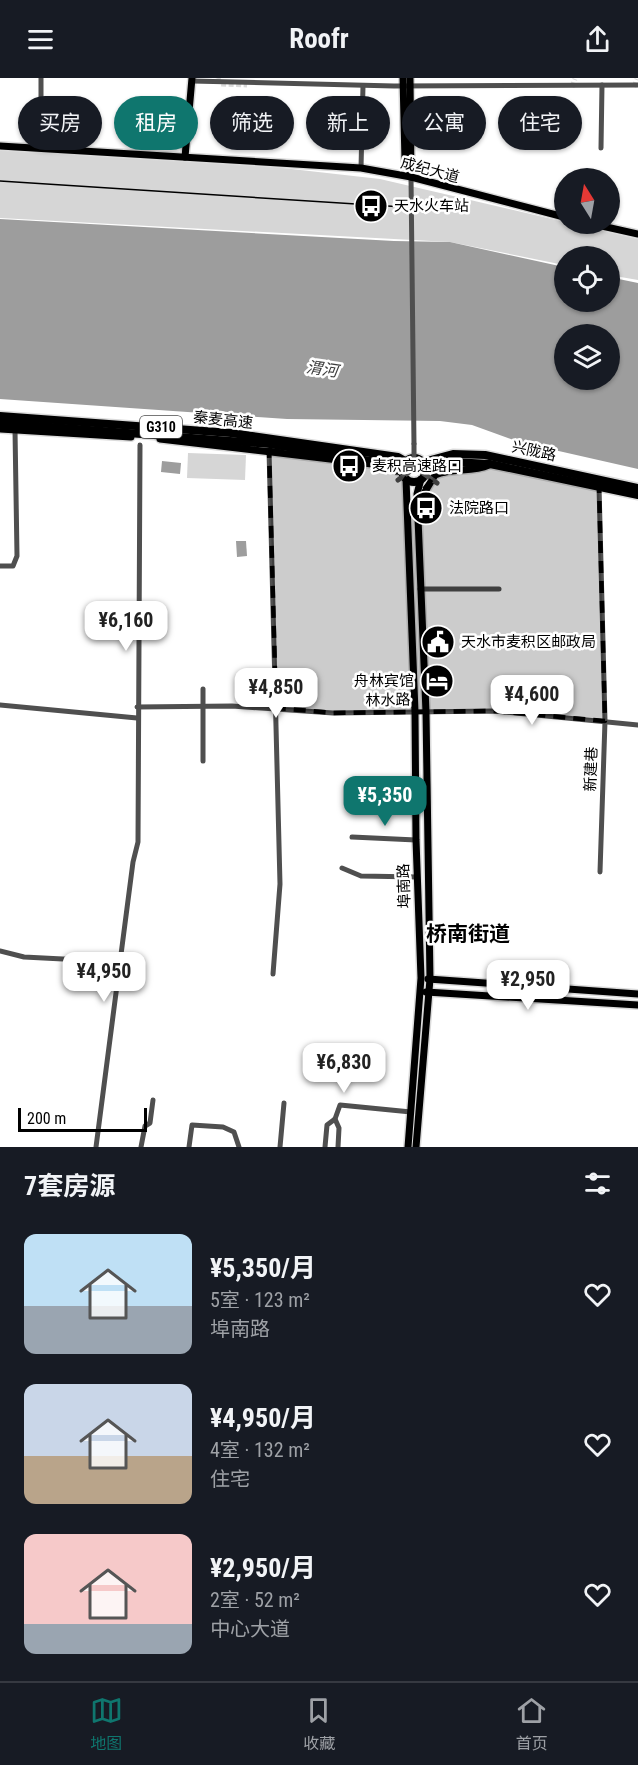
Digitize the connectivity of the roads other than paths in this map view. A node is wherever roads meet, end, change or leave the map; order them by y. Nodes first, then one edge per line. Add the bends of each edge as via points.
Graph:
1 (41, 78) edge
2 (403, 78) edge
3 (558, 78) edge
4 (192, 80) edge
5 (252, 80) edge
6 (408, 84) edge
7 (558, 85) junction
8 (602, 85) junction
9 (638, 85) edge
10 (363, 86) junction
11 (41, 96) edge
12 (0, 146) edge
13 (18, 147) edge
14 (601, 148) dead end
15 (73, 150) edge
16 (185, 157) junction
17 (361, 168) junction
18 (411, 177) junction
19 (554, 214) edge
20 (620, 230) edge
21 (638, 234) edge
22 (0, 416) edge
23 (0, 423) edge
24 (0, 429) edge
25 (15, 430) junction
26 (140, 445) dead end
27 (319, 448) junction
28 (269, 450) junction
29 (384, 464) junction
30 (490, 464) junction
31 (416, 466) junction
32 (402, 477) junction
33 (421, 479) junction
34 (437, 483) dead end
35 (600, 486) junction
36 (637, 494) edge
37 (418, 503) junction
38 (407, 504) junction
39 (418, 536) junction
40 (0, 566) edge
41 (420, 589) junction
42 (499, 589) dead end
43 (203, 689) dead end
44 (0, 705) edge
45 (137, 707) junction
46 (203, 707) junction
47 (276, 708) junction
48 (415, 712) junction
49 (426, 712) junction
50 (137, 718) junction
51 (605, 721) junction
52 (638, 725) edge
53 (203, 761) dead end
54 (352, 837) dead end
55 (416, 840) junction
56 (342, 868) dead end
57 (600, 872) dead end
58 (417, 877) junction
59 (0, 951) edge
60 (121, 962) junction
61 (273, 974) dead end
62 (421, 978) junction
63 (430, 979) junction
64 (421, 991) junction
65 (430, 992) junction
66 (638, 994) edge
67 (638, 1005) edge
68 (153, 1101) dead end
69 (285, 1103) dead end
70 (411, 1112) junction
71 (335, 1119) junction
72 (96, 1147) edge
73 (141, 1147) edge
74 (189, 1147) edge
75 (239, 1147) edge
76 (280, 1147) edge
77 (325, 1147) edge
78 (338, 1147) edge
79 (408, 1147) edge
80 (416, 1147) edge

1 - 11 street
2 - 6 main road
3 - 7 street
4 - 5 street
4 - 16 main road
5 - 10 street
6 - 7 street
6 - 10 street
6 - 18 main road
7 - 8 street
8 - 9 street
8 - 14 street
10 - 17 street
12 - 13 main road, 成纪大道
15 - 16 main road, 成纪大道
16 - 17 main road, 成纪大道
17 - 18 main road, 成纪大道
18 - 19 main road, 成纪大道
18 - 31 street, bridge
20 - 21 main road
22 - 27 highway, 秦麦高速 / G310 via 231,433
23 - 27 highway, 秦麦高速 / G310
24 - 25 main road
25 - 28 main road
25 - 40 street via 17,556 13,566
26 - 45 street
27 - 29 highway, 秦麦高速 / G310
27 - 31 highway, 秦麦高速 / G310 via 398,457
28 - 29 main road via 356,464
28 - 47 street
29 - 32 highway, 秦麦高速 / G310
30 - 31 highway, 兴陇路
30 - 35 highway, 兴陇路
30 - 39 main road via 477,470 435,475 423,495
31 - 32 highway
31 - 33 highway
31 - 34 street, bridge
31 - 36 highway, 兴陇路 via 453,454 485,455
32 - 33 highway via 413,482
32 - 38 main road, 埠南路
33 - 37 main road, 埠南路
35 - 36 highway, 兴陇路
35 - 51 street, 新建巷
37 - 38 main road
37 - 39 main road, 埠南路
38 - 48 main road, 埠南路
39 - 41 main road, 埠南路
41 - 42 street
41 - 49 main road, 埠南路
43 - 46 street
44 - 50 street
45 - 46 street, 林水路
45 - 50 street
46 - 47 street, 林水路
46 - 53 street
47 - 48 street, 林水路 via 333,713
47 - 61 street via 280,884
48 - 49 street, 林水路
48 - 55 main road, 埠南路
49 - 51 street, 林水路 via 494,711
49 - 63 main road, 埠南路
50 - 60 street via 138,842
51 - 52 street, 林水路
51 - 57 street, 新建巷
54 - 55 street
55 - 58 main road, 埠南路
56 - 58 street via 361,876
58 - 62 main road, 埠南路
59 - 60 street via 24,957
60 - 72 street
62 - 63 main road
62 - 64 main road, 埠南路
63 - 65 main road, 埠南路
63 - 66 main road
64 - 65 main road
64 - 70 main road, 埠南路
65 - 67 main road
65 - 80 main road, 埠南路
68 - 73 street
69 - 76 street
70 - 71 street via 339,1105
70 - 79 main road, 埠南路
71 - 77 street via 327,1125
71 - 78 street via 339,1128
74 - 75 street via 192,1125 223,1126 234,1132

